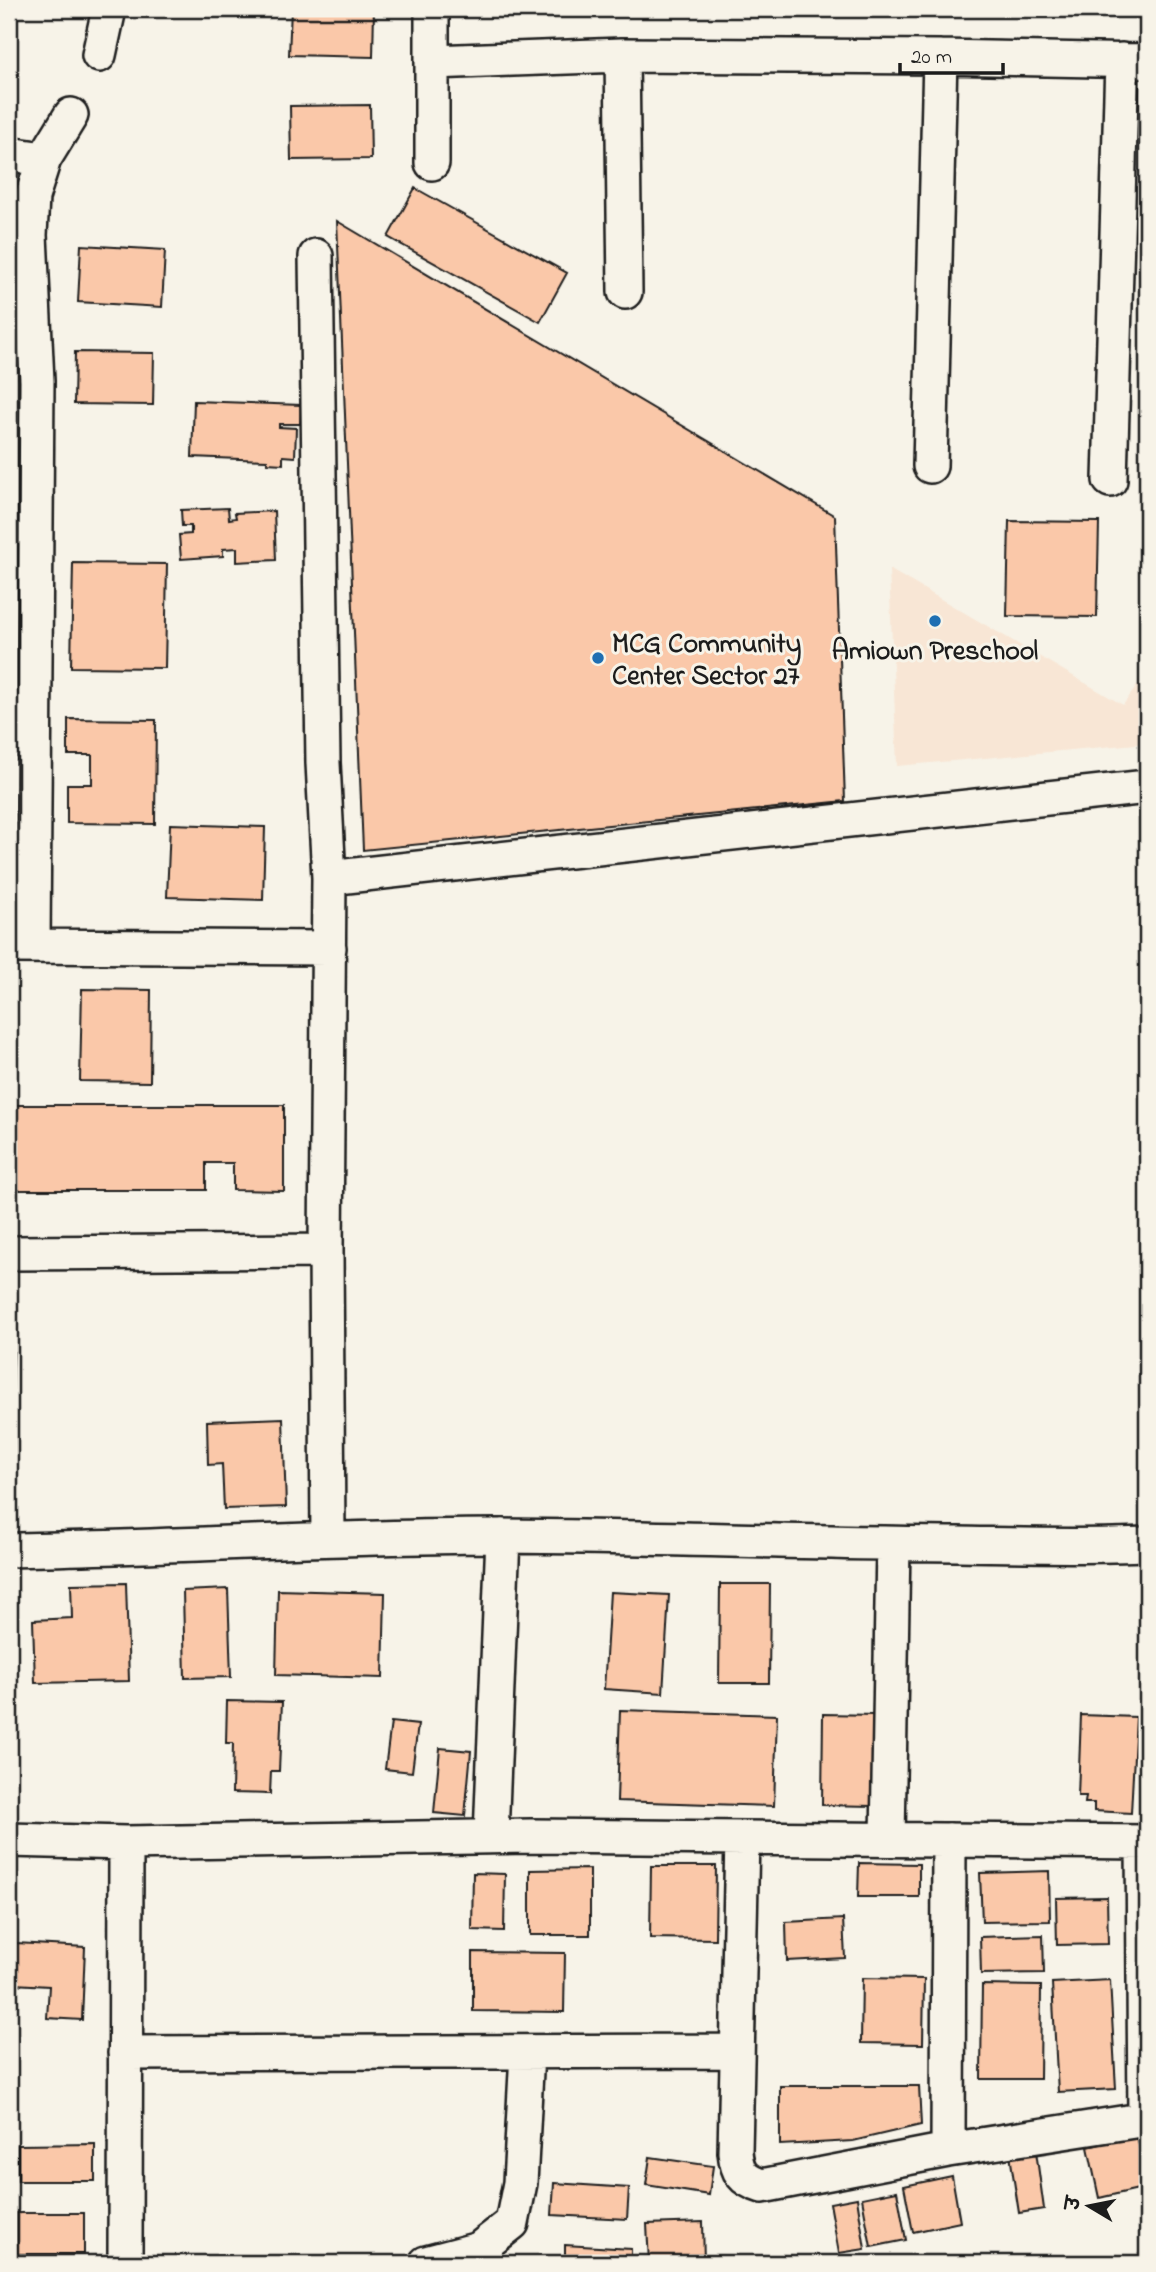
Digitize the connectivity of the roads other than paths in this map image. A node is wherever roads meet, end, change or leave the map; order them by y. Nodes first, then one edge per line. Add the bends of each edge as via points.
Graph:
1 (109, 9) edge
2 (432, 9) edge
3 (99, 55) dead end
4 (622, 55) junction
5 (940, 57) junction
6 (1135, 61) edge
7 (433, 62) junction
8 (71, 115) dead end
9 (9, 154) edge
10 (44, 159) junction
11 (432, 163) dead end
12 (316, 256) dead end
13 (625, 292) dead end
14 (23, 382) edge
15 (930, 466) dead end
16 (1110, 480) dead end
17 (1147, 787) edge
18 (329, 878) junction
19 (21, 946) edge
20 (329, 948) junction
21 (326, 1251) junction
22 (9, 1253) edge
23 (503, 1536) junction
24 (328, 1538) junction
25 (893, 1544) junction
26 (1147, 1544) edge
27 (9, 1550) edge
28 (491, 1836) junction
29 (742, 1838) junction
30 (888, 1839) junction
31 (9, 1840) edge
32 (949, 1840) junction
33 (1145, 1842) edge
34 (126, 1843) junction
35 (737, 2051) junction
36 (125, 2053) junction
37 (527, 2053) junction
38 (1146, 2119) edge
39 (948, 2150) junction
40 (125, 2263) edge
41 (426, 2263) edge

1 - 3 street
2 - 7 street
4 - 5 street
4 - 7 street
4 - 13 street
5 - 6 street
5 - 15 street
6 - 16 street
7 - 11 street
8 - 10 street
9 - 10 street
10 - 14 street via 32,197
12 - 18 street via 323,763
14 - 19 street
17 - 18 street
18 - 20 street
19 - 20 street
20 - 21 street
21 - 22 street
21 - 24 street
23 - 24 street
23 - 25 street
23 - 28 street
24 - 27 street
25 - 26 street
25 - 30 street
28 - 29 street
28 - 34 street
29 - 30 street
29 - 35 street
30 - 32 street
31 - 34 street
32 - 33 street
32 - 39 street
33 - 38 street
34 - 36 street
35 - 37 street
35 - 39 street via 736,2168 746,2182 762,2186
36 - 37 street
36 - 40 street
37 - 41 street via 520,2183 513,2223 478,2249
38 - 39 street

